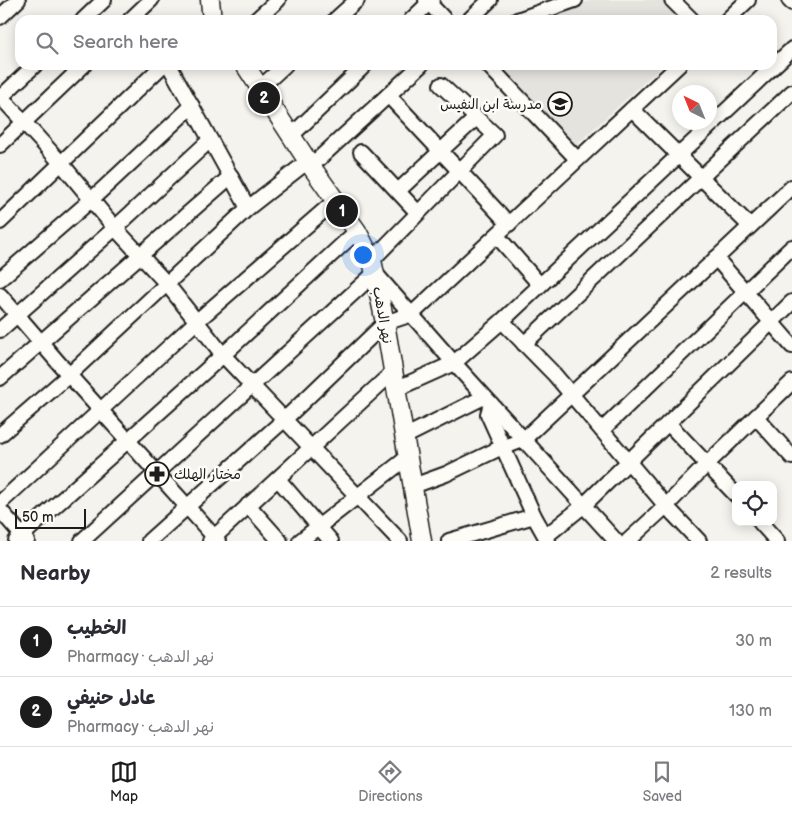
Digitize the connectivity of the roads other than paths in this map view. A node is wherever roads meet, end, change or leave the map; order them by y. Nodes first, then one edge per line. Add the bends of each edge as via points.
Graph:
1 (18, 0) edge
2 (104, 0) edge
3 (151, 0) edge
4 (210, 0) edge
5 (278, 0) edge
6 (357, 0) edge
7 (490, 0) edge
8 (575, 0) edge
9 (672, 0) edge
10 (748, 0) edge
11 (789, 0) edge
12 (429, 1) edge
13 (792, 3) edge
14 (88, 15) edge
15 (135, 15) edge
16 (211, 15) edge
17 (262, 15) edge
18 (340, 15) edge
19 (416, 15) edge
20 (441, 15) edge
21 (474, 15) edge
22 (532, 15) edge
23 (687, 15) edge
24 (732, 15) edge
25 (0, 17) edge
26 (792, 49) edge
27 (777, 63) edge
28 (30, 70) edge
29 (79, 70) edge
30 (158, 70) edge
31 (172, 70) edge
32 (248, 70) edge
33 (280, 70) edge
34 (360, 70) edge
35 (416, 70) edge
36 (493, 70) edge
37 (674, 70) edge
38 (770, 70) edge
39 (441, 85) dead end
40 (260, 88) junction
41 (792, 92) edge
42 (388, 95) junction
43 (0, 97) edge
44 (192, 106) junction
45 (632, 109) junction
46 (476, 118) junction
47 (25, 123) junction
48 (291, 136) junction
49 (210, 140) junction
50 (0, 145) edge
51 (440, 151) junction
52 (361, 152) dead end
53 (679, 155) junction
54 (577, 160) junction
55 (61, 163) junction
56 (310, 164) junction
57 (460, 172) junction
58 (231, 176) junction
59 (701, 177) junction
60 (792, 187) edge
61 (398, 191) junction
62 (91, 200) junction
63 (336, 200) junction
64 (248, 208) junction
65 (418, 212) junction
66 (0, 222) edge
67 (509, 224) junction
68 (750, 226) junction
69 (114, 228) junction
70 (357, 231) junction
71 (496, 236) junction
72 (792, 246) edge
73 (139, 255) junction
74 (716, 258) junction
75 (373, 266) junction
76 (0, 279) edge
77 (167, 284) junction
78 (540, 285) junction
79 (746, 292) junction
80 (0, 295) edge
81 (792, 302) edge
82 (17, 314) junction
83 (412, 314) junction
84 (502, 321) junction
85 (196, 322) junction
86 (772, 322) junction
87 (385, 323) junction
88 (0, 330) edge
89 (40, 341) junction
90 (524, 344) junction
91 (792, 346) edge
92 (223, 355) junction
93 (454, 363) junction
94 (69, 375) junction
95 (0, 378) edge
96 (394, 381) junction
97 (792, 382) edge
98 (252, 385) junction
99 (571, 394) junction
100 (487, 400) junction
101 (101, 411) junction
102 (756, 418) junction
103 (285, 419) junction
104 (668, 423) junction
105 (602, 430) junction
106 (0, 435) edge
107 (404, 437) junction
108 (127, 440) junction
109 (523, 440) junction
110 (312, 448) junction
111 (503, 448) junction
112 (792, 457) edge
113 (408, 458) junction
114 (628, 462) junction
115 (707, 464) junction
116 (157, 473) junction
117 (278, 479) junction
118 (413, 486) junction
119 (732, 491) edge
120 (356, 496) junction
121 (0, 503) edge
122 (248, 505) junction
123 (583, 506) junction
124 (666, 506) junction
125 (187, 508) junction
126 (0, 510) edge
127 (534, 516) junction
128 (764, 526) edge
129 (318, 527) junction
130 (547, 538) edge
131 (22, 539) edge
132 (215, 540) edge
133 (82, 541) edge
134 (149, 541) edge
135 (280, 541) edge
136 (300, 541) edge
137 (331, 541) edge
138 (400, 541) edge
139 (422, 541) edge
140 (449, 541) edge
141 (616, 541) edge
142 (628, 541) edge
143 (699, 541) edge
144 (777, 541) edge

1 - 25 street
2 - 14 street
3 - 15 street
4 - 16 main road
5 - 17 street
6 - 18 street
7 - 21 street
8 - 22 street
9 - 23 street
10 - 24 street
11 - 13 street
12 - 19 street
12 - 20 street
26 - 27 street
28 - 43 street
29 - 47 street
30 - 55 street
31 - 44 street
32 - 40 main road, نهر الدهب
33 - 40 street
34 - 48 street
35 - 42 street
36 - 54 street
37 - 45 street
38 - 53 street
39 - 46 street
40 - 48 main road, نهر الدهب
41 - 59 street
42 - 51 street
42 - 56 street
43 - 47 street
44 - 49 street
44 - 62 street
45 - 53 street
45 - 54 street
46 - 51 street
46 - 57 street via 495,135
47 - 50 street
47 - 55 street
48 - 56 main road, نهر الدهب
49 - 58 street
49 - 69 street
51 - 57 street
51 - 61 street
52 - 61 street
53 - 59 street
53 - 78 street
54 - 67 street
55 - 62 street
55 - 66 street
56 - 63 main road, نهر الدهب
56 - 64 street
57 - 65 street
57 - 67 street
58 - 64 street
58 - 73 street
59 - 68 street
59 - 90 street
60 - 68 street
61 - 65 street
62 - 69 street
62 - 76 street
63 - 70 main road, نهر الدهب
63 - 85 street
64 - 77 street
65 - 75 street
67 - 71 street
68 - 74 street
69 - 73 street
69 - 82 street
70 - 75 main road, نهر الدهب
70 - 92 street
71 - 78 street
71 - 83 street
72 - 79 street
73 - 77 street
73 - 89 street
74 - 79 street
74 - 99 street
75 - 83 street
75 - 87 main road, نهر الدهب
75 - 98 street
77 - 85 street
77 - 94 street
78 - 84 street
79 - 86 street
79 - 105 street
80 - 82 street
81 - 86 street
82 - 88 street
82 - 89 street
83 - 87 street
83 - 93 street
84 - 90 street
84 - 93 street
85 - 92 street
85 - 101 street
86 - 91 street
86 - 104 street
87 - 96 main road, نهر الدهب
87 - 103 street
89 - 94 street
89 - 95 street
90 - 99 street
92 - 98 street
92 - 108 street
93 - 96 street
93 - 100 street
94 - 101 street
94 - 106 street
96 - 107 main road, نهر الدهب
96 - 110 street
97 - 102 street
98 - 103 street
98 - 116 street
99 - 105 street
99 - 109 street
100 - 107 street
100 - 109 street
100 - 111 street via 488,414
101 - 108 street
101 - 121 street
102 - 112 street
102 - 115 street
103 - 110 street
103 - 125 street
104 - 114 street
104 - 115 street
105 - 114 street
107 - 113 main road, نهر الدهب
108 - 116 street
108 - 131 street
109 - 111 street
109 - 123 street
110 - 117 street
110 - 120 street
111 - 118 street
111 - 127 street
113 - 118 main road, نهر الدهب
113 - 120 street
114 - 123 street
114 - 124 street
115 - 119 street
115 - 124 street
116 - 125 street
116 - 133 street
117 - 122 street
117 - 129 street
118 - 139 main road, نهر الدهب
120 - 129 street
120 - 138 street
122 - 132 street
122 - 135 street
123 - 130 street
123 - 141 street
124 - 142 street
124 - 143 street
125 - 132 street
125 - 134 street
126 - 131 street
127 - 130 street
127 - 140 street
128 - 144 street
129 - 136 street
129 - 137 street

